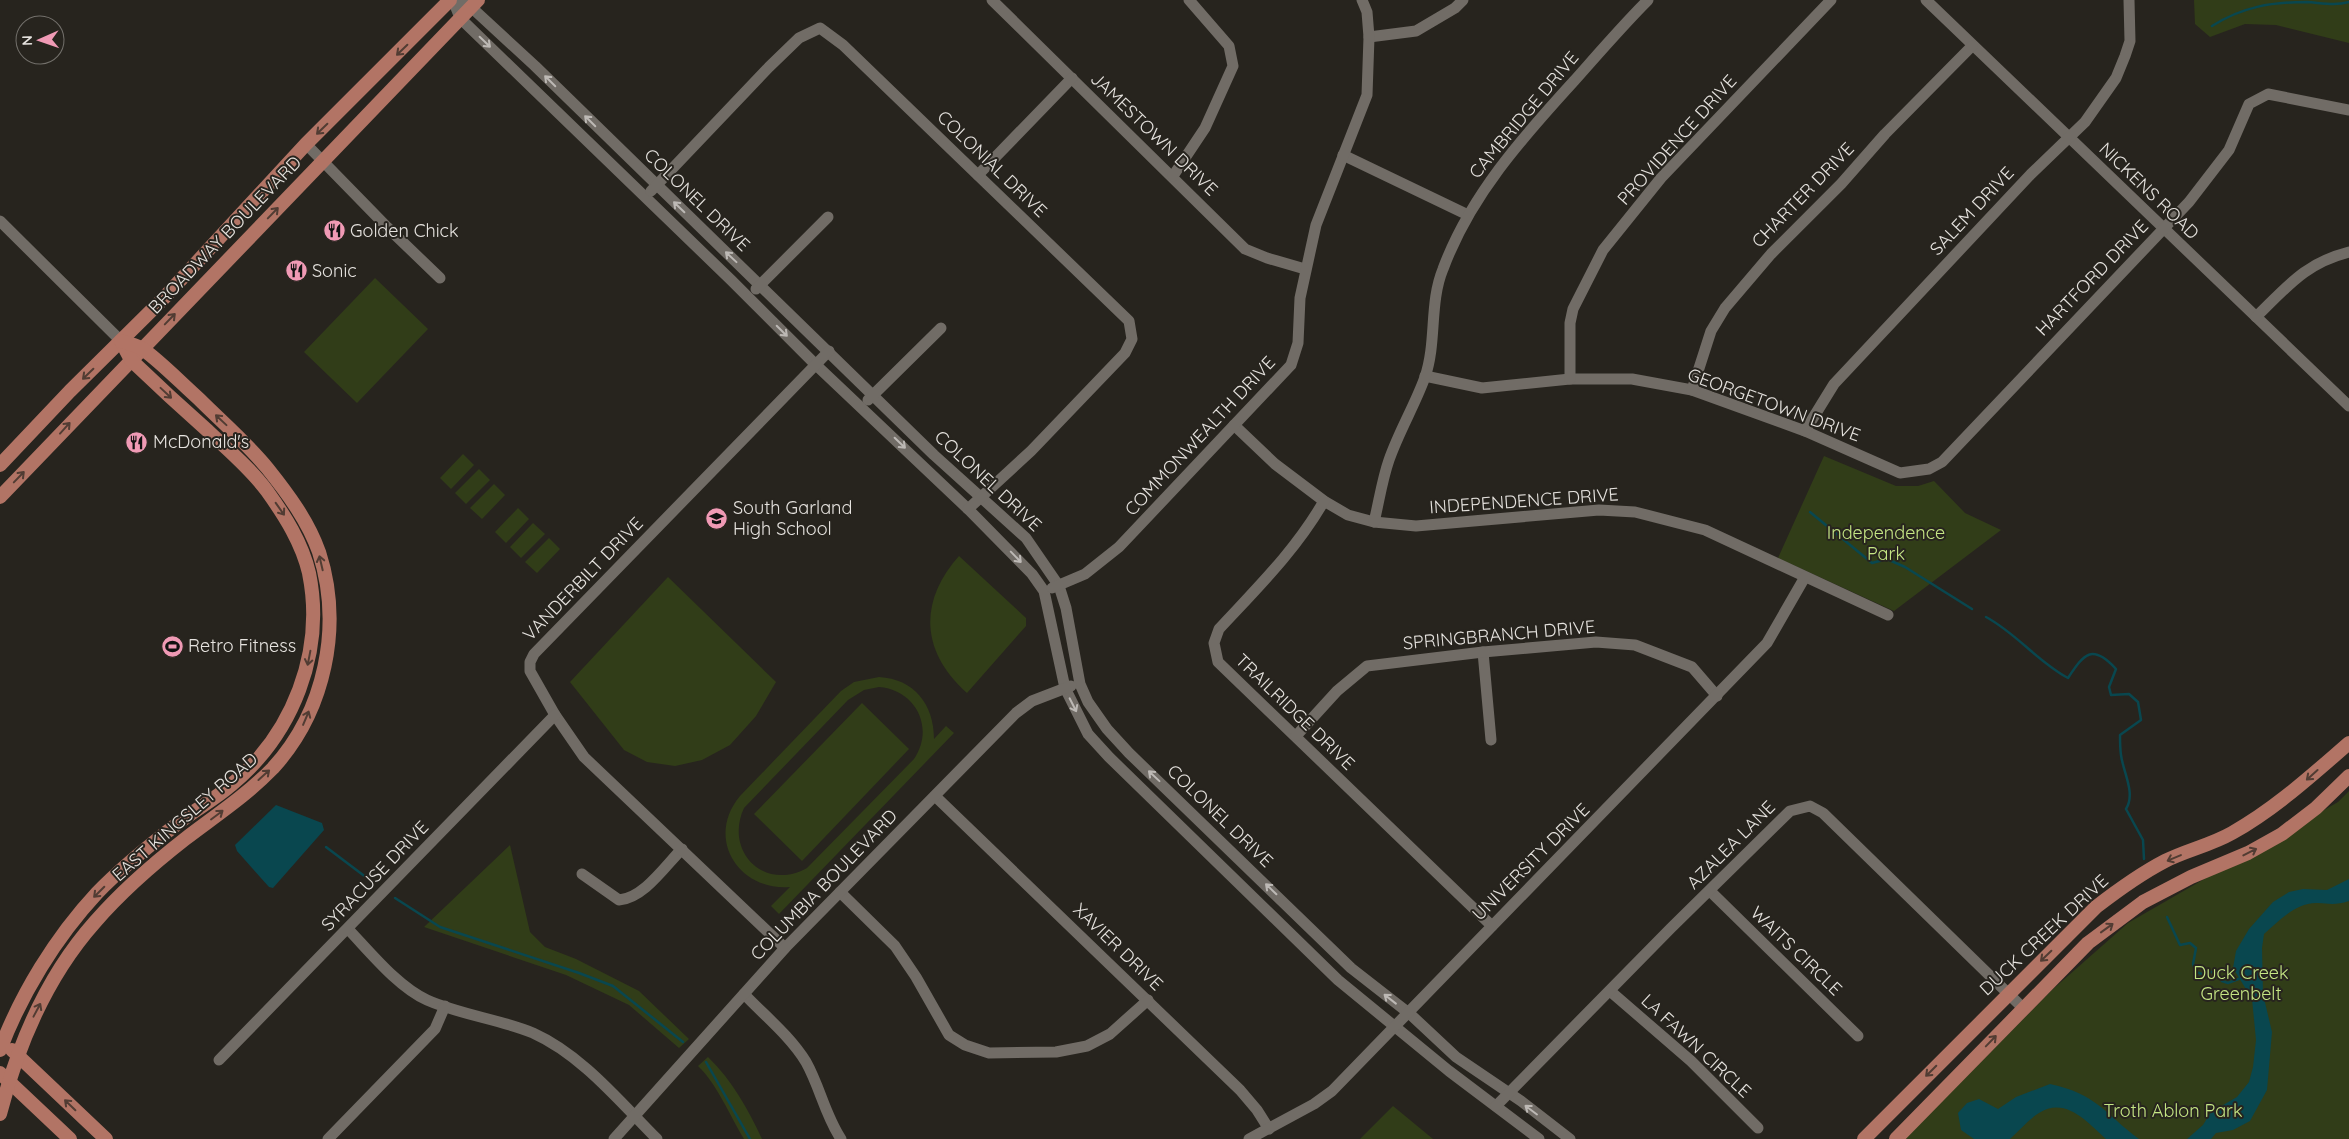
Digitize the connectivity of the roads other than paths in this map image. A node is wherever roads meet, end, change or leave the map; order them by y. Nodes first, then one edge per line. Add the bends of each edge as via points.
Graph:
1 (453, 0) edge
2 (992, 0) edge
3 (1189, 0) edge
4 (1362, 0) edge
5 (1463, 0) edge
6 (1648, 0) edge
7 (1831, 0) edge
8 (1926, 0) edge
9 (2129, 0) edge
10 (474, 3) edge
11 (460, 18) junction
12 (1369, 36) junction
13 (1972, 46) junction
14 (1072, 78) junction
15 (367, 84) junction
16 (382, 99) junction
17 (2349, 110) edge
18 (2068, 138) junction
19 (306, 144) junction
20 (1343, 155) junction
21 (323, 160) junction
22 (978, 175) junction
23 (1173, 176) junction
24 (656, 185) junction
25 (645, 198) junction
26 (1468, 215) junction
27 (828, 216) dead end
28 (0, 221) edge
29 (2163, 229) junction
30 (207, 252) junction
31 (2349, 252) edge
32 (220, 266) junction
33 (1305, 269) junction
34 (440, 278) dead end
35 (761, 285) junction
36 (748, 297) junction
37 (2256, 317) junction
38 (942, 328) dead end
39 (121, 341) junction
40 (142, 348) junction
41 (829, 350) junction
42 (131, 360) junction
43 (815, 364) junction
44 (1425, 376) junction
45 (1570, 379) junction
46 (1692, 390) junction
47 (873, 395) junction
48 (2349, 406) edge
49 (861, 407) junction
50 (1234, 424) junction
51 (1805, 431) junction
52 (0, 465) edge
53 (1929, 469) joint
54 (982, 496) junction
55 (0, 497) edge
56 (1324, 501) junction
57 (968, 509) junction
58 (1374, 522) junction
59 (1805, 577) junction
60 (1059, 586) junction
61 (1044, 591) junction
62 (1888, 615) dead end
63 (1483, 652) junction
64 (1080, 684) junction
65 (1065, 688) junction
66 (1717, 696) junction
67 (555, 715) junction
68 (1296, 736) junction
69 (1491, 740) dead end
70 (2349, 743) edge
71 (2349, 776) edge
72 (935, 796) junction
73 (682, 849) junction
74 (582, 874) dead end
75 (1710, 891) junction
76 (840, 892) junction
77 (1492, 926) junction
78 (348, 929) junction
79 (785, 948) junction
80 (1610, 991) junction
81 (2008, 993) junction
82 (744, 994) junction
83 (1148, 1000) junction
84 (445, 1006) junction
85 (2023, 1008) junction
86 (1410, 1014) junction
87 (1396, 1027) junction
88 (1858, 1036) dead end
89 (1, 1043) edge
90 (18, 1055) junction
91 (219, 1060) dead end
92 (4, 1077) edge
93 (1509, 1093) junction
94 (1496, 1106) junction
95 (0, 1114) edge
96 (635, 1117) junction
97 (1758, 1128) dead end
98 (1269, 1129) junction
99 (70, 1139) edge
100 (106, 1139) edge
101 (328, 1139) edge
102 (614, 1139) edge
103 (657, 1139) edge
104 (841, 1139) edge
105 (1250, 1139) edge
106 (1539, 1139) edge
107 (1570, 1139) edge
108 (1864, 1139) edge
109 (1896, 1139) edge

1 - 10 street, COLONEL DRIVE
1 - 11 street, COLONEL DRIVE
1 -> 15 main road, BROADWAY BOULEVARD
2 - 14 street, JAMESTOWN DRIVE
3 - 23 street via 1229,46 1233,66 1205,128
4 - 12 street, COMMONWEALTH DRIVE via 1367,12
5 - 12 street via 1416,32
6 - 26 street, CAMBRIDGE DRIVE via 1499,167
7 - 45 street, PROVIDENCE DRIVE via 1661,178 1603,250 1573,309
8 - 13 street, NICKENS ROAD
9 - 18 street, SALEM DRIVE via 2130,41 2116,78 2085,122
10 - 11 main road, BROADWAY BOULEVARD
24 -> 10 street, COLONEL DRIVE
11 - 16 main road, BROADWAY BOULEVARD
11 -> 25 street, COLONEL DRIVE
12 - 20 street, COMMONWEALTH DRIVE via 1367,96
13 - 18 street, NICKENS ROAD
13 - 46 street, CHARTER DRIVE via 1771,254 1724,308 1711,331
14 - 22 street
14 - 23 street, JAMESTOWN DRIVE
15 - 16 main road
15 -> 19 main road, BROADWAY BOULEVARD
16 - 21 main road, BROADWAY BOULEVARD
17 - 29 street, HARTFORD DRIVE via 2268,94 2250,104 2229,150 2189,202
18 - 29 street, NICKENS ROAD
18 - 51 street, SALEM DRIVE via 1834,384
19 - 21 street
19 - 30 main road, BROADWAY BOULEVARD
20 - 26 street
20 - 33 street, COMMONWEALTH DRIVE via 1316,225
32 -> 21 main road, BROADWAY BOULEVARD
21 - 34 street
22 - 24 street, COLONIAL DRIVE via 843,45 820,28 799,38
22 - 54 street, COLONIAL DRIVE via 1129,321 1132,339 1125,353
23 - 33 street, JAMESTOWN DRIVE via 1245,249
24 - 25 street, COLONIAL DRIVE
35 -> 24 street, COLONEL DRIVE
25 - 36 street, COLONEL DRIVE
26 - 44 street, CAMBRIDGE DRIVE via 1442,271 1435,298 1431,351
27 - 35 street
28 - 39 street
29 - 37 street, NICKENS ROAD
29 - 53 street, HARTFORD DRIVE via 1942,462
30 - 32 main road
30 - 39 main road, BROADWAY BOULEVARD
31 - 37 street via 2328,258 2302,272
40 -> 32 main road, BROADWAY BOULEVARD
33 - 50 street, COMMONWEALTH DRIVE via 1298,343 1292,365
35 - 36 street
35 - 41 street, COLONEL DRIVE
36 -> 43 street, COLONEL DRIVE
37 - 48 street, NICKENS ROAD
38 - 47 street
39 - 40 main road, EAST KINGSLEY ROAD
39 - 42 main road, EAST KINGSLEY ROAD
39 -> 52 main road, BROADWAY BOULEVARD
40 - 42 main road, BROADWAY BOULEVARD
90 -> 40 main road, EAST KINGSLEY ROAD via 30,1024 62,964 95,921 150,868 234,803 272,768 300,732 319,688 329,645 330,611 318,552 296,504 254,451
41 - 43 street, VANDERBILT DRIVE
41 - 47 street, COLONEL DRIVE
55 -> 42 main road, BROADWAY BOULEVARD
42 -> 89 main road, EAST KINGSLEY ROAD via 244,466 265,488 285,518 298,541 308,572 313,610 311,646 305,676 286,721 266,748 232,785 176,824 98,893 58,940
43 - 49 street, COLONEL DRIVE
43 - 67 street, VANDERBILT DRIVE via 534,654 530,671
44 - 45 street, GEORGETOWN DRIVE via 1482,388
44 - 58 street, CAMBRIDGE DRIVE via 1389,460
45 - 46 street, GEORGETOWN DRIVE via 1632,379
46 - 51 street, GEORGETOWN DRIVE
47 - 49 street
47 - 54 street, COLONEL DRIVE via 934,455
49 -> 57 street, COLONEL DRIVE
50 - 56 street, INDEPENDENCE DRIVE via 1275,464
50 - 60 street, COMMONWEALTH DRIVE via 1119,547 1085,574
51 - 53 street, GEORGETOWN DRIVE via 1900,473
54 - 57 street, COLONIAL DRIVE
54 - 60 street, COLONEL DRIVE via 1026,538
56 - 58 street, INDEPENDENCE DRIVE via 1348,515
56 - 68 street, TRAILRIDGE DRIVE via 1288,556 1219,629 1214,642 1218,662
57 -> 61 street, COLONEL DRIVE via 1032,574
58 - 59 street, INDEPENDENCE DRIVE via 1416,526 1599,510 1635,512 1705,530
59 - 62 street, INDEPENDENCE DRIVE
59 - 66 street, UNIVERSITY DRIVE via 1767,643
60 - 61 street, COMMONWEALTH DRIVE
60 - 64 street, COLONEL DRIVE
61 - 65 street, COLONEL DRIVE
63 - 66 street, SPRINGBRANCH DRIVE via 1596,642 1635,645 1692,667
63 - 68 street, SPRINGBRANCH DRIVE via 1367,666 1337,691
63 - 69 street
64 - 65 street, COLUMBIA BOULEVARD
86 -> 64 street, COLONEL DRIVE via 1351,968 1129,753 1107,729
65 - 72 street, COLUMBIA BOULEVARD via 1032,701 1016,713
65 -> 87 street, COLONEL DRIVE via 1088,734 1109,758 1308,952
66 - 77 street, UNIVERSITY DRIVE
67 - 73 street, VANDERBILT DRIVE via 584,757
67 - 78 street, SYRACUSE DRIVE
68 - 77 street, TRAILRIDGE DRIVE
70 -> 81 main road, DUCK CREEK DRIVE via 2296,790 2236,830 2166,861 2126,884 2096,907
85 -> 71 main road, DUCK CREEK DRIVE via 2088,943 2143,902 2282,834 2316,808
72 - 76 street, COLUMBIA BOULEVARD
72 - 83 street, XAVIER DRIVE
73 - 74 street via 629,899 619,900
73 - 79 street, VANDERBILT DRIVE
75 - 80 street, AZALEA LANE
75 - 81 street, AZALEA LANE via 1790,811 1810,806 1823,813
75 - 88 street, WAITS CIRCLE
76 - 79 street, COLUMBIA BOULEVARD
76 - 83 street via 895,946 949,1035 965,1045 989,1053 1056,1052 1087,1046 1110,1034
77 - 86 street, UNIVERSITY DRIVE
78 - 84 street via 408,988 426,1000
78 - 91 street, SYRACUSE DRIVE
79 - 82 street, COLUMBIA BOULEVARD
80 - 93 street, AZALEA LANE
80 - 97 street, LA FAWN CIRCLE via 1691,1061
81 - 85 street, AZALEA LANE
81 -> 108 main road, DUCK CREEK DRIVE
82 - 96 street, COLUMBIA BOULEVARD
82 - 104 street via 793,1043 806,1063 832,1126
83 - 98 street, XAVIER DRIVE via 1240,1090
84 - 96 street via 533,1033 588,1070
84 - 101 street via 435,1029
109 -> 85 main road, DUCK CREEK DRIVE
86 - 87 street, UNIVERSITY DRIVE
86 - 93 street, COLONEL DRIVE via 1456,1057
87 - 94 street, COLONEL DRIVE
87 - 98 street, UNIVERSITY DRIVE via 1332,1091
89 - 90 main road
90 - 92 main road, EAST KINGSLEY ROAD
100 -> 90 main road
92 - 95 main road, EAST KINGSLEY ROAD
92 - 99 main road
93 - 94 street, AZALEA LANE
107 -> 93 street, COLONEL DRIVE
94 - 106 street, COLONEL DRIVE
96 - 102 street, COLUMBIA BOULEVARD
96 - 103 street
98 - 105 street, UNIVERSITY DRIVE

